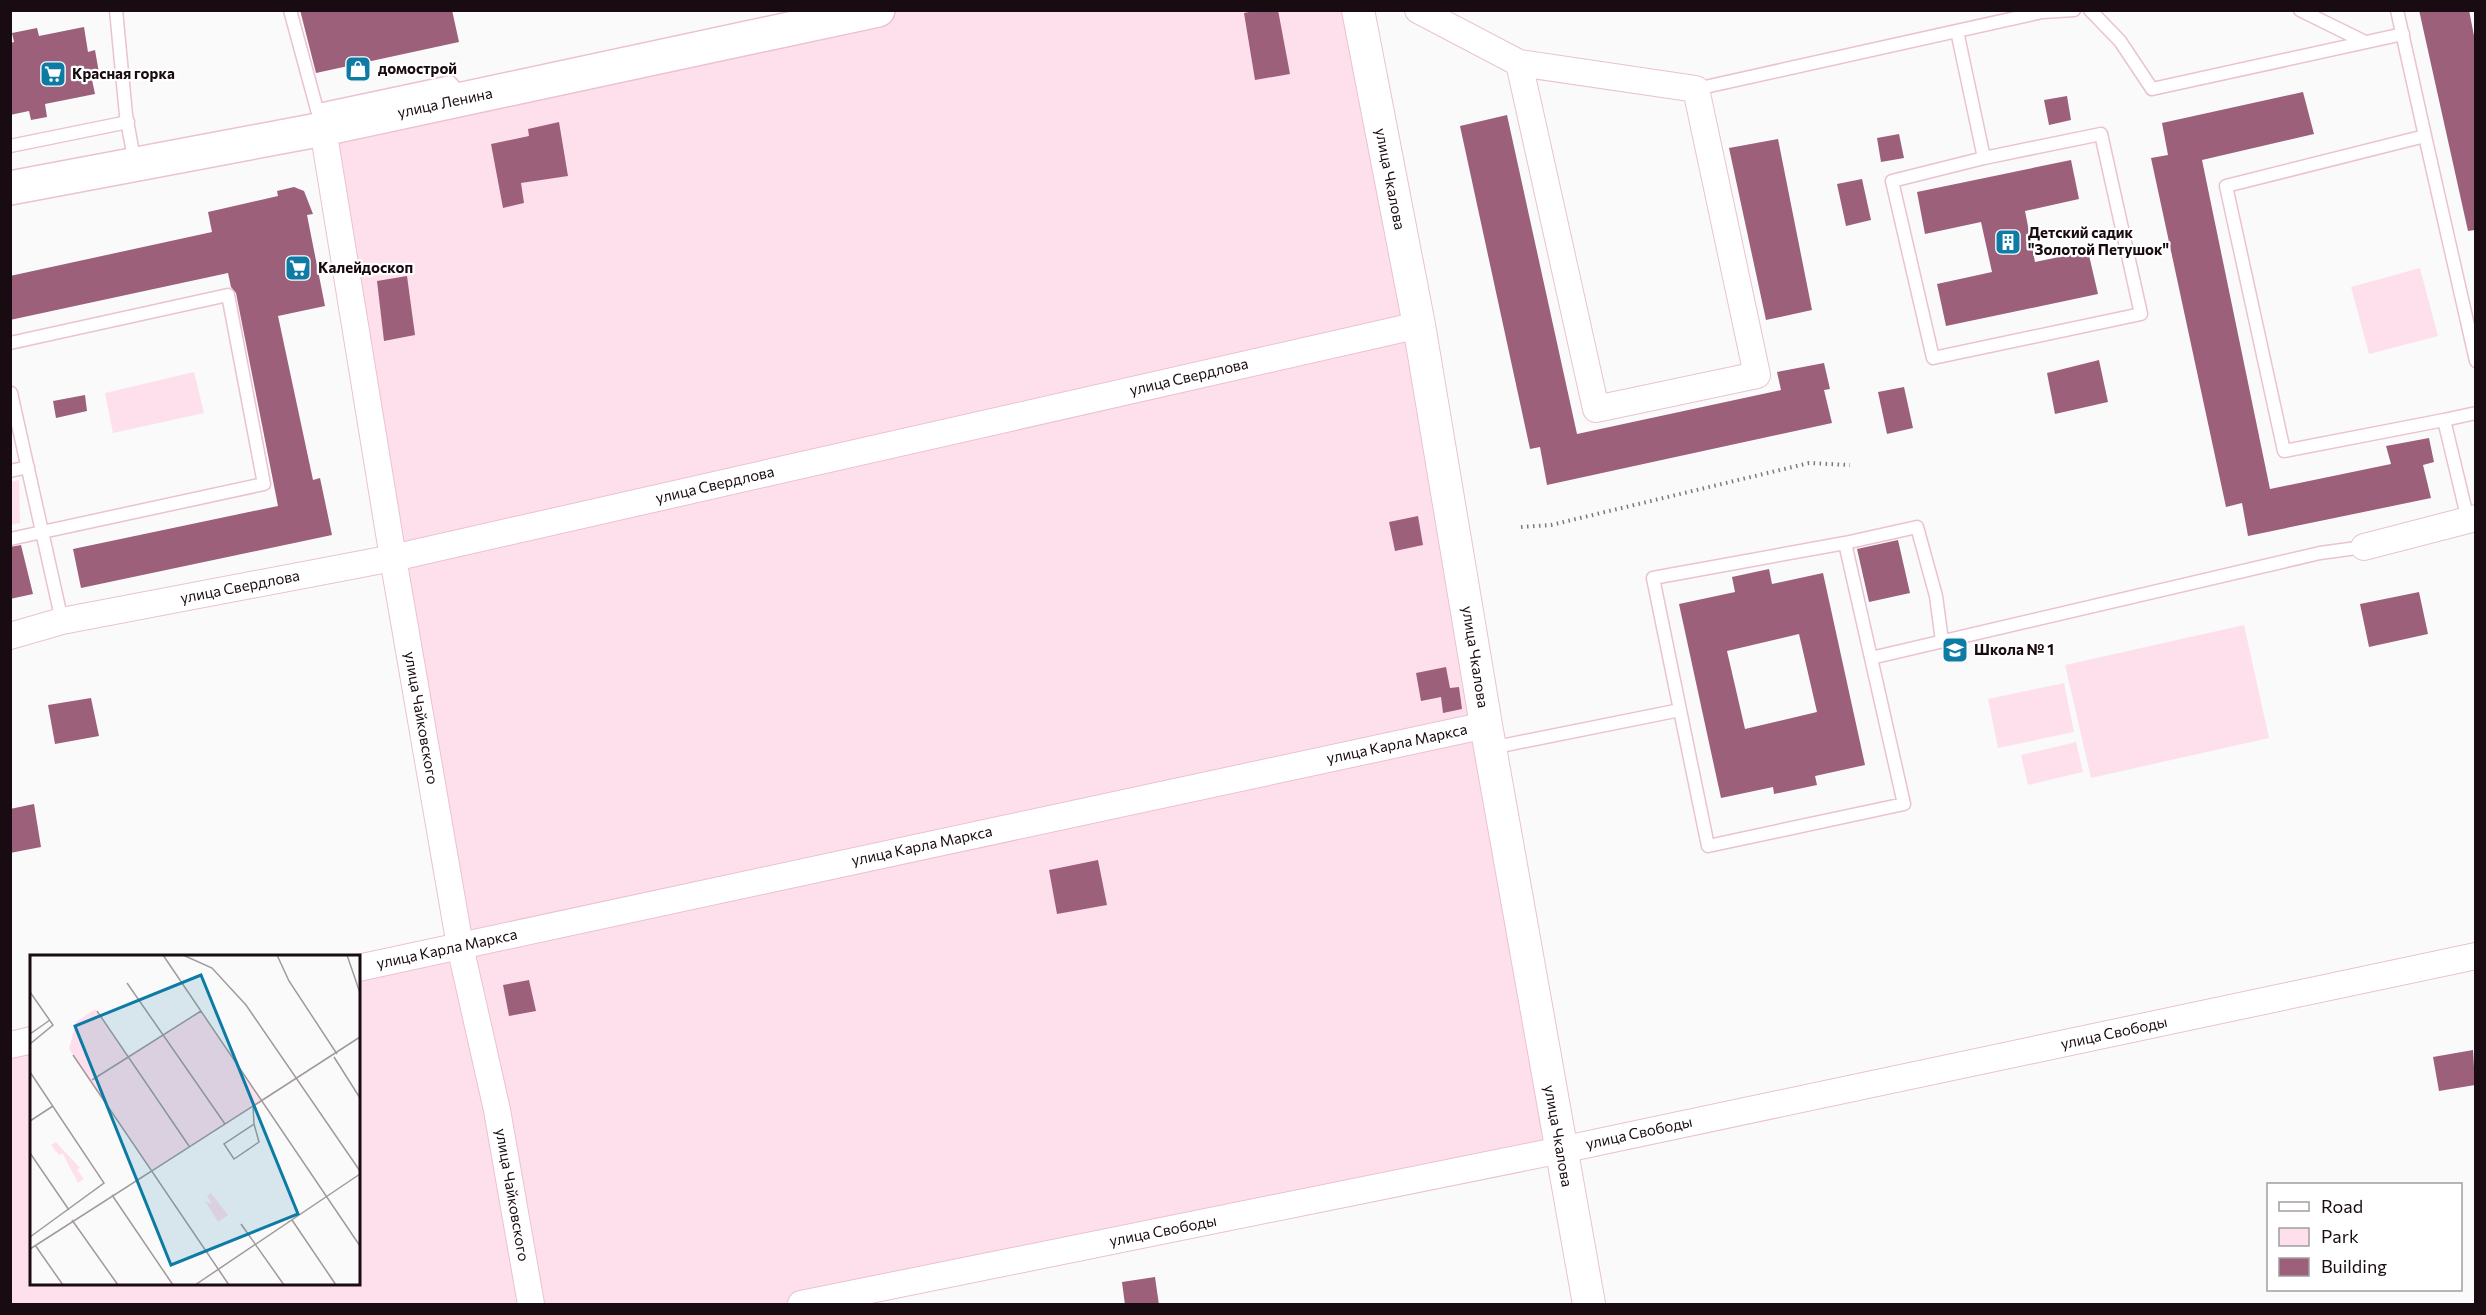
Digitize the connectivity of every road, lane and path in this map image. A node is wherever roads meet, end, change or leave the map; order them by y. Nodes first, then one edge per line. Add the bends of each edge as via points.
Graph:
1 (116, 10) edge
2 (290, 10) edge
3 (878, 10) edge
4 (1418, 10) edge
5 (2074, 10) edge
6 (2090, 10) edge
7 (2300, 10) edge
8 (2397, 10) edge
9 (1359, 11) edge
10 (1957, 31) junction
11 (2403, 34) junction
12 (2365, 42) junction
13 (1519, 63) junction
14 (1696, 89) junction
15 (320, 120) junction
16 (128, 122) junction
17 (2425, 136) junction
18 (10, 146) edge
19 (1984, 158) junction
20 (135, 165) junction
21 (10, 188) edge
22 (1419, 325) junction
23 (10, 343) edge
24 (2475, 361) edge
25 (11, 392) edge
26 (2475, 412) edge
27 (2444, 420) junction
28 (1850, 465) dead end
29 (28, 467) junction
30 (10, 471) edge
31 (2472, 519) edge
32 (1521, 526) dead end
33 (42, 532) junction
34 (10, 539) edge
35 (1845, 543) junction
36 (2364, 547) joint
37 (393, 558) junction
38 (62, 621) junction
39 (10, 636) edge
40 (1942, 640) junction
41 (1871, 658) junction
42 (1680, 710) junction
43 (1488, 737) junction
44 (460, 946) junction
45 (2475, 956) edge
46 (360, 968) edge
47 (30, 1040) edge
48 (10, 1045) edge
49 (1561, 1150) junction
50 (531, 1305) edge
51 (801, 1305) edge
52 (1589, 1305) edge

1 - 16 lane
2 - 15 lane
3 - 15 main road, улица Ленина via 466,98
4 - 13 street
5 - 10 lane via 2042,12
6 - 12 lane via 2120,41 2152,89
7 - 12 lane
8 - 11 lane
9 - 22 street, улица Чкалова
10 - 14 lane
10 - 19 lane
11 - 12 lane
11 - 17 lane
13 - 14 street
13 - 14 street via 1596,410 1757,375
15 - 20 main road, улица Ленина
15 - 37 street, улица Чайковского
16 - 18 lane
16 - 20 lane
17 - 24 lane
17 - 27 lane via 2226,186 2284,451
19 - 19 lane via 1892,181 1933,358 2141,314 2101,134
20 - 21 main road, улица Ленина
22 - 37 street, улица Свердлова
22 - 43 street, улица Чкалова
23 - 33 lane via 228,295 264,484
25 - 29 lane
26 - 27 lane
27 - 31 lane
28 - 32 path via 1809,463 1551,525
29 - 30 lane
29 - 33 lane
31 - 36 street
33 - 34 lane
33 - 38 lane
35 - 40 lane via 1917,527 1936,596
35 - 41 lane
35 - 42 lane via 1653,579
36 - 40 lane
37 - 38 street, улица Свердлова
37 - 44 street, улица Чайковского
38 - 39 street, улица Свердлова
40 - 41 lane
41 - 42 lane via 1904,804 1708,846
42 - 43 lane
43 - 44 street, улица Карла Маркса
43 - 49 street, улица Чкалова
44 - 46 street, улица Карла Маркса
44 - 50 street, улица Чайковского via 497,1110
45 - 49 street, улица Свободы
47 - 48 street
49 - 51 street, улица Свободы
49 - 52 street, улица Чкалова

